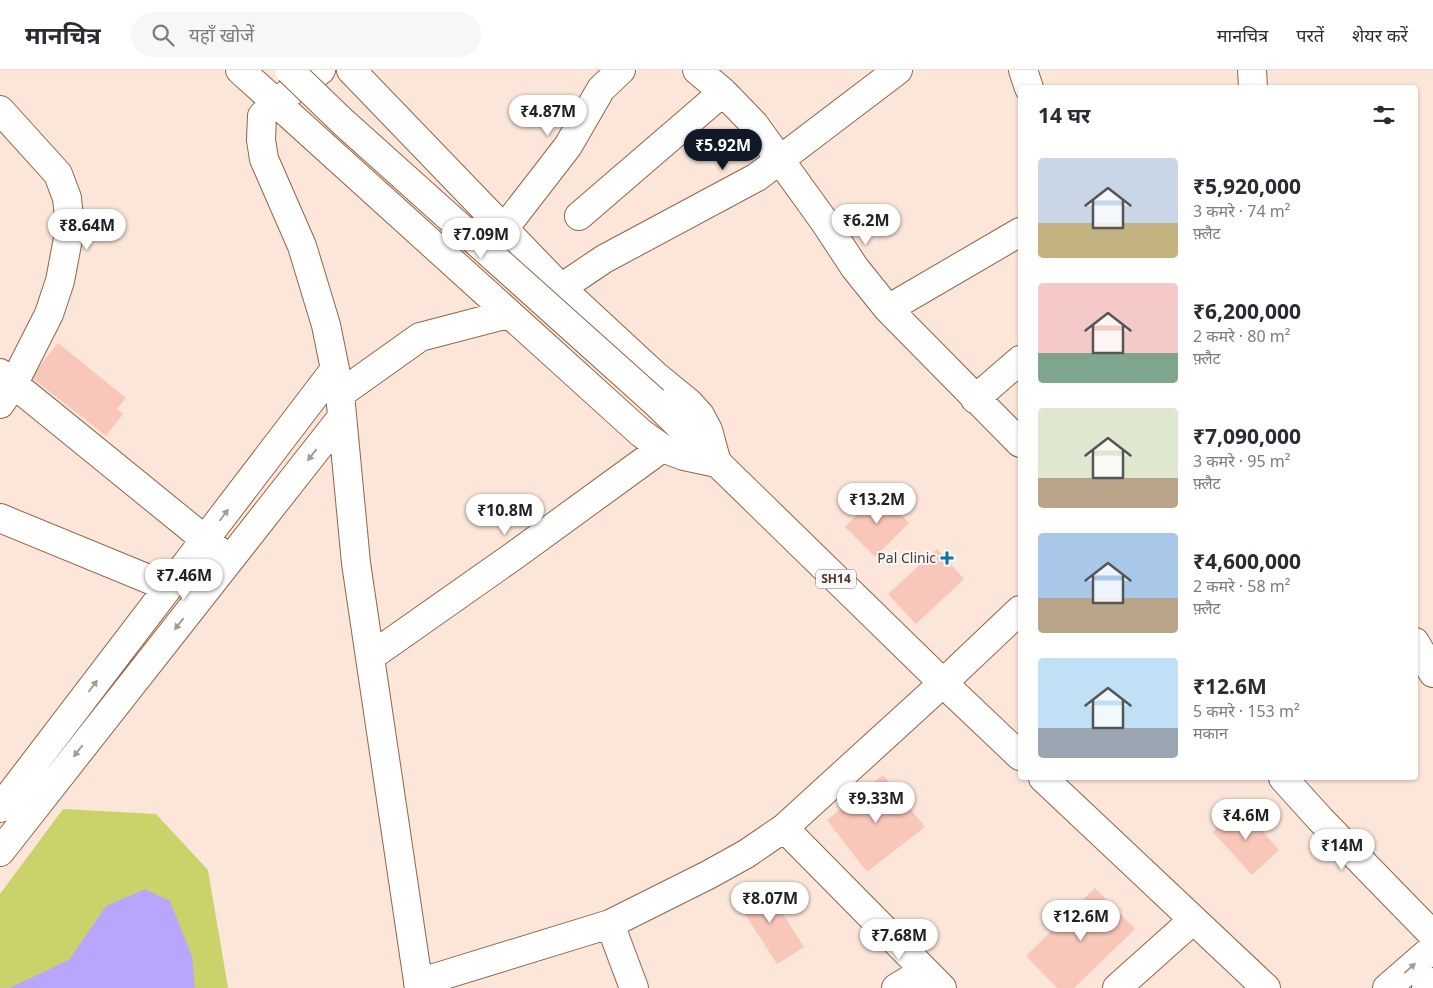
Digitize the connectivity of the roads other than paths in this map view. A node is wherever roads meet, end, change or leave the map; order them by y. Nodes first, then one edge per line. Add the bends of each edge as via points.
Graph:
1 (240, 70) edge
2 (289, 70) edge
3 (304, 70) edge
4 (321, 70) edge
5 (351, 70) edge
6 (620, 70) edge
7 (697, 70) edge
8 (898, 70) edge
9 (1023, 70) edge
10 (1252, 70) edge
11 (1028, 85) edge
12 (1252, 85) edge
13 (723, 92) junction
14 (279, 100) junction
15 (0, 110) edge
16 (780, 160) junction
17 (580, 216) dead end
18 (503, 230) junction
19 (1018, 233) edge
20 (561, 288) junction
21 (888, 309) junction
22 (508, 314) junction
23 (1018, 362) edge
24 (4, 388) edge
25 (339, 393) junction
26 (975, 399) junction
27 (1018, 441) edge
28 (662, 448) junction
29 (717, 463) junction
30 (0, 518) edge
31 (205, 540) junction
32 (230, 559) junction
33 (168, 587) junction
34 (1018, 612) edge
35 (1418, 647) edge
36 (370, 657) junction
37 (1433, 673) edge
38 (943, 683) junction
39 (1018, 754) edge
40 (1045, 780) edge
41 (1285, 780) edge
42 (0, 808) edge
43 (784, 828) junction
44 (0, 852) edge
45 (1193, 920) junction
46 (610, 924) junction
47 (1433, 934) edge
48 (1433, 948) edge
49 (933, 980) edge
50 (1433, 982) edge
51 (419, 986) edge
52 (634, 988) edge
53 (896, 988) edge
54 (1117, 988) edge
55 (1266, 988) edge
56 (1387, 988) edge
57 (1426, 988) edge

1 - 14 street
2 - 29 street, SH14, bridge via 654,401
3 - 14 street
4 - 14 street
5 - 18 street
6 - 18 street via 601,89 568,146
7 - 13 street
8 - 16 street
9 - 11 street
10 - 12 street
13 - 16 street via 754,124
13 - 17 street
14 - 22 street
14 - 25 street via 262,116 264,158 302,246 326,325
15 - 24 street via 58,174 66,198 70,228 60,281 49,314
16 - 20 street via 756,177 604,259
16 - 21 street via 855,268
18 - 20 street
19 - 21 street
20 - 29 street via 700,415 708,430
21 - 26 street
22 - 25 street via 420,337
22 - 28 street
23 - 26 street
24 - 31 street
31 -> 25 street
25 -> 32 street
25 - 36 street via 356,563
26 - 27 street
28 - 29 street
28 - 36 street
29 - 38 street, SH14
30 - 33 street
31 - 32 street
31 - 33 street
32 -> 44 street
42 -> 33 street
34 - 38 street
35 - 37 street
36 - 51 street
38 - 39 street, SH14
38 - 43 street
40 - 45 street
41 - 47 street
43 - 46 street via 708,875
43 - 49 street
45 - 54 street
45 - 55 street
46 - 51 street
46 - 52 street
56 -> 48 street
49 - 53 street
50 - 57 street

